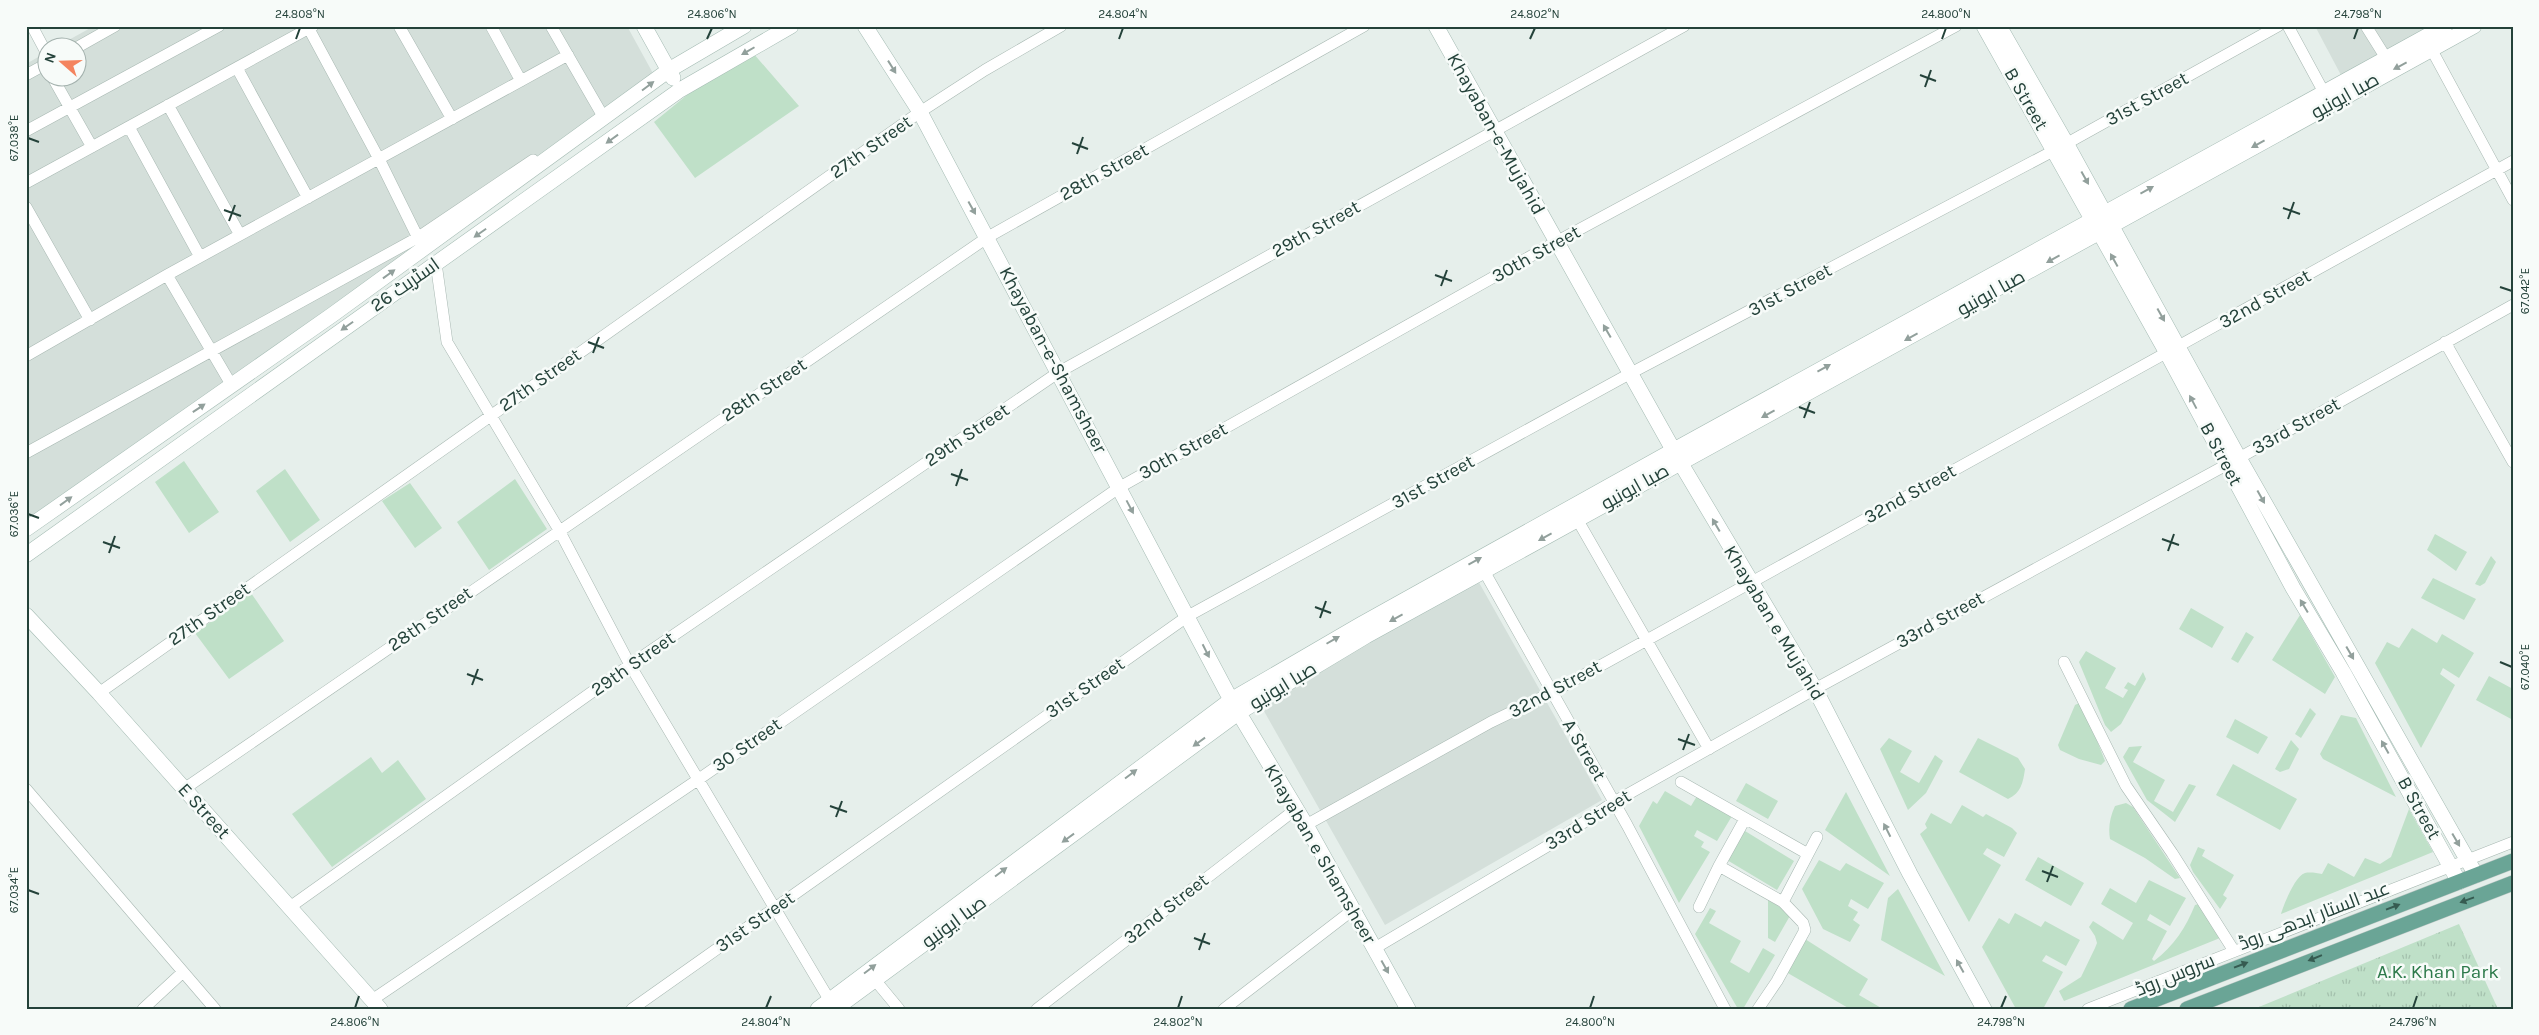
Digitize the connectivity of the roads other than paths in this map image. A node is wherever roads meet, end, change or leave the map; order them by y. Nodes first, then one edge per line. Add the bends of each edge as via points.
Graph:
1 (32, 26) edge
2 (115, 26) edge
3 (219, 26) edge
4 (399, 26) edge
5 (491, 26) edge
6 (551, 26) edge
7 (644, 26) edge
8 (744, 26) edge
9 (790, 26) edge
10 (866, 26) edge
11 (1061, 26) edge
12 (1364, 26) edge
13 (1436, 26) edge
14 (1684, 26) edge
15 (1956, 26) edge
16 (1984, 26) edge
17 (1999, 26) edge
18 (2278, 26) edge
19 (2288, 26) edge
20 (2366, 26) edge
21 (2445, 26) edge
22 (2474, 26) edge
23 (309, 27) edge
24 (38, 41) edge
25 (88, 41) edge
26 (2428, 43) junction
27 (568, 55) junction
28 (2386, 58) junction
29 (38, 68) edge
30 (237, 68) junction
31 (668, 70) junction
32 (26, 75) edge
33 (521, 80) junction
34 (59, 88) edge
35 (680, 90) junction
36 (2328, 98) junction
37 (168, 105) junction
38 (70, 107) junction
39 (920, 112) junction
40 (603, 116) junction
41 (452, 119) junction
42 (129, 127) junction
43 (1494, 130) junction
44 (26, 131) edge
45 (92, 147) junction
46 (2061, 147) junction
47 (379, 159) junction
48 (2513, 161) edge
49 (2496, 171) junction
50 (26, 182) edge
51 (308, 198) junction
52 (2513, 200) edge
53 (26, 207) edge
54 (2102, 223) junction
55 (240, 235) junction
56 (988, 237) junction
57 (1556, 242) junction
58 (420, 243) junction
59 (200, 257) junction
60 (436, 263) junction
61 (167, 275) junction
62 (2513, 305) edge
63 (90, 320) junction
64 (2445, 342) junction
65 (212, 350) junction
66 (2173, 350) junction
67 (26, 356) edge
68 (1059, 372) junction
69 (1631, 374) junction
70 (232, 386) junction
71 (491, 414) junction
72 (26, 453) edge
73 (1677, 456) junction
74 (2233, 461) junction
75 (2513, 462) edge
76 (1120, 487) junction
77 (1577, 519) junction
78 (26, 530) edge
79 (559, 530) junction
80 (26, 555) edge
81 (1484, 571) junction
82 (1750, 582) junction
83 (26, 615) edge
84 (1188, 616) junction
85 (1646, 640) junction
86 (2064, 662) dead end
87 (630, 665) junction
88 (1815, 689) junction
89 (99, 693) junction
90 (1551, 693) junction
91 (1234, 706) junction
92 (1709, 749) junction
93 (699, 779) junction
94 (1681, 782) dead end
95 (184, 788) junction
96 (26, 789) edge
97 (1614, 802) junction
98 (1296, 809) junction
99 (1744, 819) junction
100 (1306, 825) junction
101 (1817, 837) dead end
102 (2513, 842) edge
103 (1808, 854) junction
104 (2467, 858) junction
105 (2513, 861) edge
106 (2451, 865) junction
107 (1719, 866) junction
108 (2476, 875) junction
109 (2459, 882) junction
110 (2513, 883) edge
111 (1783, 902) junction
112 (290, 907) junction
113 (1699, 907) dead end
114 (775, 908) junction
115 (1354, 908) junction
116 (1375, 948) junction
117 (2234, 951) junction
118 (183, 972) junction
119 (875, 980) junction
120 (376, 1004) edge
121 (829, 1007) edge
122 (144, 1009) edge
123 (215, 1009) edge
124 (632, 1009) edge
125 (899, 1009) edge
126 (1036, 1009) edge
127 (1224, 1009) edge
128 (1408, 1009) edge
129 (1725, 1009) edge
130 (1758, 1009) edge
131 (1984, 1009) edge
132 (2088, 1009) edge
133 (2131, 1009) edge
134 (2187, 1009) edge

1 - 24 street
2 - 25 street
3 - 38 street
4 - 41 street
5 - 33 street
6 - 27 street
7 - 31 main road
8 - 31 main road, اسٹریٹ 26
9 -> 35 main road, اسٹریٹ 26
10 -> 39 main road, Khayaban-e-Shamsheer
11 - 39 street, 27th Street
12 - 56 street, 28th Street
13 - 43 main road, Khayaban-e-Mujahid
14 - 43 street, 29th Street
15 - 57 street, 30th Street
16 - 46 main road, B Street
17 - 46 main road, B Street
18 - 46 street, 31st Street
19 - 36 street
20 - 28 street
21 - 26 main road, صبا ایونیو
22 - 26 main road, صبا ایونیو
23 - 30 street
23 - 47 street
26 - 28 main road, صبا ایونیو
26 -> 36 main road, صبا ایونیو
26 - 49 street
27 - 33 street
27 - 40 street
28 - 36 main road, صبا ایونیو
29 - 32 street
30 - 37 street
30 - 51 street
31 - 35 main road
40 -> 31 main road, اسٹریٹ 26
33 - 41 street
34 - 38 street
35 -> 60 main road, اسٹریٹ 26
36 - 54 main road, صبا ایونیو
37 - 42 street
37 - 55 street
38 - 44 street
38 - 45 street
39 -> 56 main road, Khayaban-e-Shamsheer
39 - 71 street, 27th Street
40 - 58 main road, اسٹریٹ 26
41 - 47 street
42 - 45 street
42 - 59 street
43 - 57 main road, Khayaban-e-Mujahid
43 - 68 street, 29th Street
45 - 50 street
46 - 54 main road, B Street
46 - 69 street, 31st Street
47 - 51 street
47 - 58 street
48 - 49 street, 32nd Street
49 - 52 street
49 - 66 street, 32nd Street
51 - 55 street
53 - 63 street
54 - 66 main road, B Street
54 - 73 main road, صبا ایونیو
55 - 59 street
56 - 68 main road, Khayaban-e-Shamsheer
56 - 79 street, 28th Street
69 -> 57 main road, Khayaban e Mujahid
57 - 76 street, 30th Street
58 - 65 street
70 -> 58 main road, اسٹریٹ 26
59 - 61 street
60 - 71 street via 447,342
60 -> 80 main road, اسٹریٹ 26
61 - 63 street
61 - 65 street
62 - 64 street, 33rd Street
63 - 67 street
64 - 74 street, 33rd Street
64 - 75 street
65 - 70 street
65 - 72 street
66 - 74 main road, B Street
66 - 82 street, 32nd Street
68 - 76 main road, Khayaban-e-Shamsheer
68 - 87 street, 29th Street
69 - 73 main road, Khayaban e Mujahid
69 - 84 street, 31st Street
78 -> 70 main road, اسٹریٹ 26
71 - 79 street
71 - 89 street, 27th Street
73 - 77 main road, صبا ایونیو
82 -> 73 main road, Khayaban e Mujahid
91 -> 73 main road, صبا ایونیو via 1360,625
74 - 88 street, 33rd Street
74 -> 104 main road, B Street
106 -> 74 main road, B Street via 2293,588
76 -> 84 main road, Khayaban-e-Shamsheer
76 - 93 street, 30 Street
77 -> 81 main road, صبا ایونیو
77 - 85 street
79 - 87 street
79 - 95 street, 28th Street
81 - 90 street, A Street
81 -> 91 main road, صبا ایونیو
82 - 85 street, 32nd Street
82 - 88 main road, Khayaban e Mujahid
83 - 89 main road, E Street
84 -> 91 main road, Khayaban-e-Shamsheer
84 - 114 street, 31st Street
85 - 90 street, 32nd Street
85 - 92 street
86 - 117 street via 2126,786
87 - 93 street
87 - 112 street, 29th Street
88 - 92 street, 33rd Street
131 -> 88 main road, Khayaban e Mujahid
89 - 95 main road, E Street
90 - 97 street, A Street
90 - 100 street, 32nd Street via 1491,722
91 - 98 main road, Khayaban e Shamsheer
91 -> 119 main road, صبا ایونیو
121 -> 91 main road, صبا ایونیو
92 - 97 street, 33rd Street
93 - 114 street
93 - 120 street, 30 Street
94 - 99 street
95 - 112 main road, E Street
96 - 118 street
97 - 116 street, 33rd Street via 1556,841
97 - 129 street, A Street
98 - 100 main road, Khayaban e Shamsheer
98 - 126 street, 32nd Street
99 - 103 street
99 - 107 street
100 - 115 main road, Khayaban e Shamsheer
101 - 103 street
102 - 104 street, سروس روڈ
103 - 111 street
104 - 106 street, سروس روڈ
104 - 108 main road, B Street
105 - 108 main road, عبد الستار ایدھی روڈ
106 - 109 main road, B Street
106 - 117 street, سروس روڈ
107 - 111 street
107 - 113 street
108 - 109 main road, عبد الستار ایدھی روڈ
133 -> 109 main road, عبد الستار ایدھی روڈ
110 -> 134 main road, عبد الستار ایدھی روڈ
111 - 130 street via 1804,923 1806,930
112 - 120 main road, E Street
114 - 121 street
114 - 124 street, 31st Street
115 - 116 main road, Khayaban e Shamsheer
115 - 127 street
116 -> 128 main road, Khayaban e Shamsheer
117 - 132 street, سروس روڈ
118 - 122 street
118 - 123 street
119 - 121 main road, صبا ایونیو
119 - 125 street

